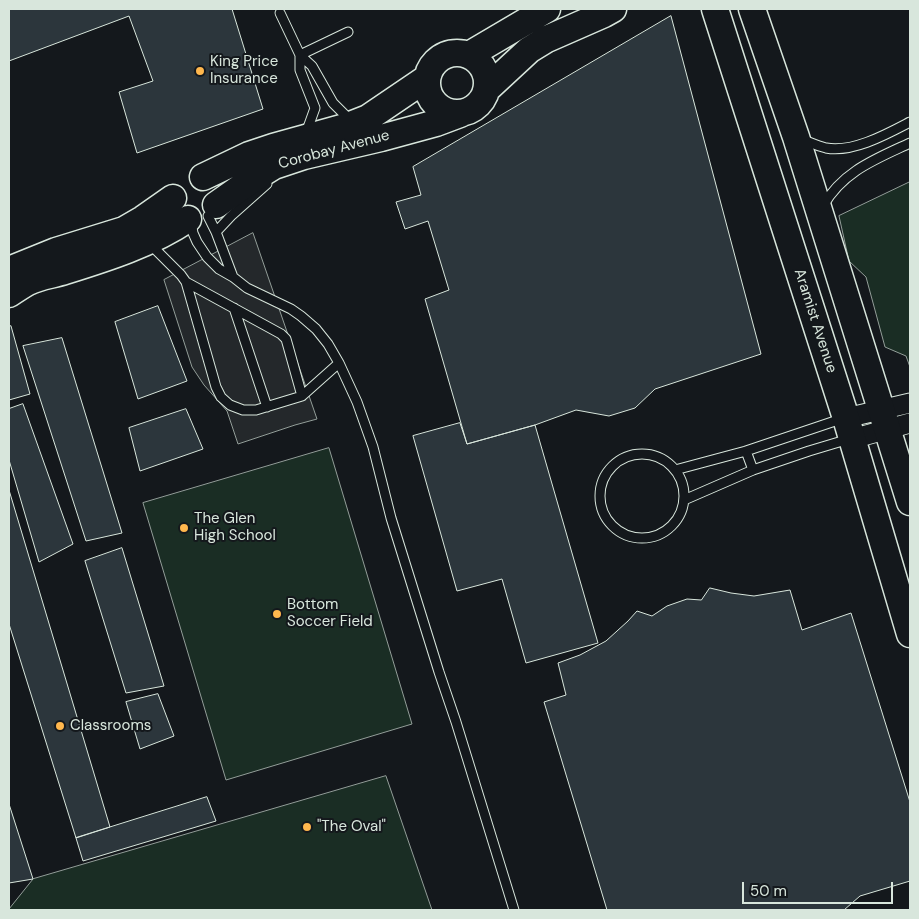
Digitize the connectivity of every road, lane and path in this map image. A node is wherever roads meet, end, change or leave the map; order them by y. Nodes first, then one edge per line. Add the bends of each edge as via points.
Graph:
1 (547, 9) edge
2 (613, 9) edge
3 (715, 9) edge
4 (752, 9) edge
5 (280, 13) dead end
6 (348, 32) dead end
7 (300, 55) junction
8 (469, 55) junction
9 (427, 78) junction
10 (488, 88) junction
11 (460, 114) junction
12 (910, 122) edge
13 (354, 124) junction
14 (796, 137) junction
15 (910, 143) edge
16 (290, 161) junction
17 (202, 178) junction
18 (173, 198) junction
19 (820, 212) junction
20 (204, 219) junction
21 (147, 241) junction
22 (9, 270) edge
23 (233, 277) junction
24 (186, 282) junction
25 (9, 294) edge
26 (234, 308) junction
27 (339, 363) junction
28 (302, 396) junction
29 (910, 402) edge
30 (267, 407) junction
31 (893, 420) edge
32 (849, 428) junction
33 (746, 451) junction
34 (675, 470) junction
35 (753, 470) junction
36 (684, 500) junction
37 (910, 502) edge
38 (910, 634) edge
39 (514, 910) edge

1 - 8 street
2 - 10 street, Corobay Avenue via 528,50
3 - 32 street, Aramist Avenue
4 - 14 street
5 - 7 lane
6 - 7 lane
7 - 13 lane via 312,66 333,104
7 - 16 lane via 300,70 315,108
8 - 9 street, Corobay Avenue via 456,52 442,56
8 - 10 street via 480,62 487,74
9 - 11 street via 428,91 435,103 446,111
9 - 13 street, Corobay Avenue
10 - 11 street, Corobay Avenue via 483,100 473,110
11 - 16 street, Corobay Avenue
12 - 14 lane via 846,149 826,148
13 - 16 street, Corobay Avenue
14 - 19 street
15 - 19 lane via 853,172 834,190
16 - 17 street, Corobay Avenue via 273,147
16 - 20 street, Corobay Avenue via 265,171
17 - 18 street, Corobay Avenue via 185,178 176,186
17 - 20 street via 210,182 217,196
18 - 20 street via 182,216
18 - 22 street, Corobay Avenue via 124,230 56,251
19 - 31 street
20 - 21 street, Corobay Avenue
20 - 23 lane
20 - 23 lane via 193,233 197,242 219,269
21 - 24 lane
21 - 25 street, Corobay Avenue via 31,281
23 - 27 lane via 308,322
24 - 26 lane
24 - 30 lane via 221,397 243,410
26 - 28 lane via 286,339
26 - 30 lane
27 - 28 lane
27 - 39 lane via 373,447 405,565
28 - 30 lane
29 - 31 street
31 - 32 street
31 - 37 street
32 - 33 lane
32 - 35 lane via 809,451
32 - 38 street, Aramist Avenue
33 - 34 lane
33 - 35 lane
34 - 36 lane
34 - 36 lane via 658,458 647,455 621,460 603,481 601,502 604,513 618,530 627,535 649,537 660,534 673,524
35 - 36 lane

